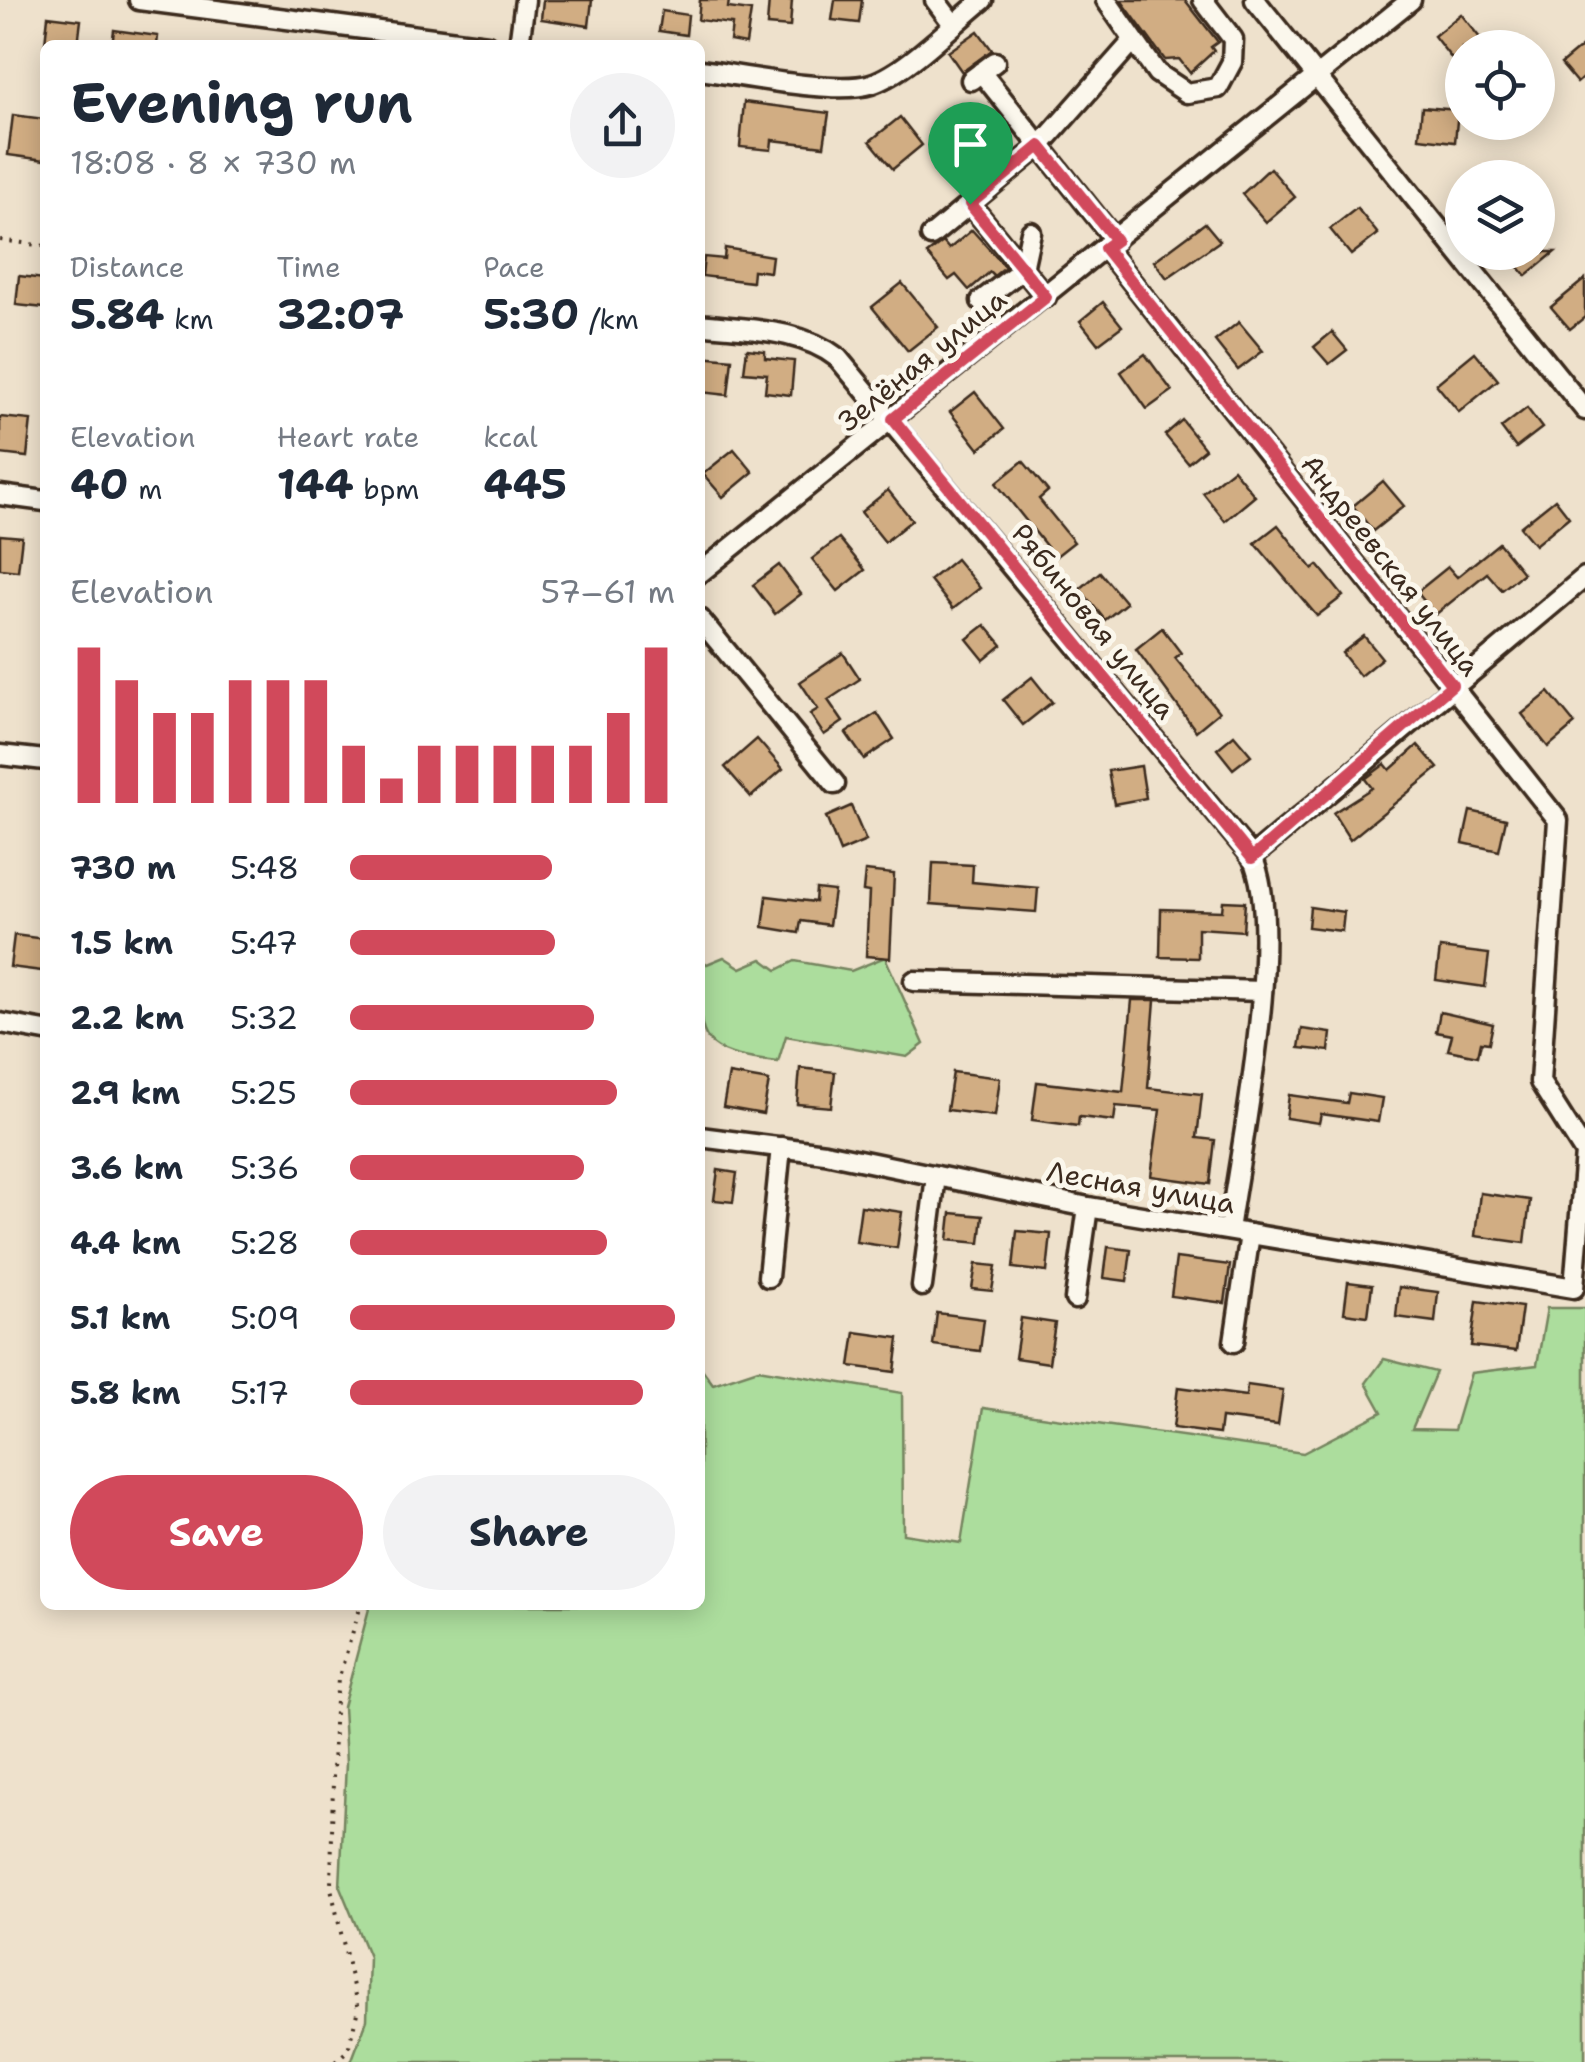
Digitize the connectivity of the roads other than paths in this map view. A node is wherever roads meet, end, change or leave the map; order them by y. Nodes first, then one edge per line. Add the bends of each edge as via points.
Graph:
1 (139, 0) edge
2 (525, 0) edge
3 (935, 0) edge
4 (983, 0) edge
5 (1106, 0) edge
6 (1203, 0) edge
7 (1255, 0) edge
8 (1412, 0) edge
9 (953, 24) junction
10 (447, 40) edge
11 (521, 40) edge
12 (1132, 42) junction
13 (705, 71) edge
14 (982, 71) dead end
15 (1318, 76) junction
16 (1040, 146) junction
17 (970, 204) junction
18 (1031, 232) dead end
19 (931, 236) dead end
20 (1110, 244) junction
21 (1023, 269) junction
22 (1046, 297) junction
23 (981, 301) dead end
24 (705, 325) edge
25 (1585, 410) edge
26 (893, 419) junction
27 (0, 495) edge
28 (40, 500) edge
29 (705, 569) edge
30 (1585, 577) edge
31 (705, 625) edge
32 (1452, 685) junction
33 (0, 755) edge
34 (40, 759) edge
35 (835, 784) dead end
36 (1252, 858) junction
37 (914, 981) dead end
38 (1262, 991) junction
39 (0, 1023) edge
40 (40, 1030) edge
41 (705, 1137) edge
42 (781, 1147) junction
43 (936, 1176) junction
44 (1088, 1207) junction
45 (1229, 1230) junction
46 (1250, 1234) junction
47 (768, 1277) dead end
48 (922, 1286) dead end
49 (1574, 1288) joint
50 (1074, 1299) dead end
51 (1234, 1342) dead end

1 - 10 street
2 - 11 street
3 - 9 street
4 - 9 street
5 - 12 street
6 - 12 street via 1233,38 1232,62 1218,88 1187,93 1171,86
7 - 15 street
8 - 15 street, Зелёная улица
9 - 13 street via 870,84
12 - 16 street
14 - 16 street, Андреевская улица
15 - 20 street, Зелёная улица
15 - 25 street
16 - 17 street
16 - 20 street, Андреевская улица
17 - 19 street
17 - 21 street
18 - 21 street
20 - 22 street, Зелёная улица
20 - 32 street, Андреевская улица
21 - 22 street
21 - 23 street
22 - 26 street, Зелёная улица
24 - 26 street, Рябиновая улица via 819,343
26 - 29 street, Зелёная улица
26 - 36 street, Рябиновая улица
27 - 28 street
30 - 32 street
31 - 35 street
32 - 36 street
32 - 49 street, Андреевская улица via 1558,820 1540,1082 1585,1152
33 - 34 street
36 - 38 street via 1263,880
37 - 38 street
38 - 45 street
39 - 40 street
41 - 42 street, Лесная улица
42 - 43 street, Лесная улица
42 - 47 street
43 - 44 street, Лесная улица
43 - 48 street
44 - 45 street, Лесная улица
44 - 50 street
45 - 46 street, Лесная улица
46 - 49 street, Лесная улица
46 - 51 street

